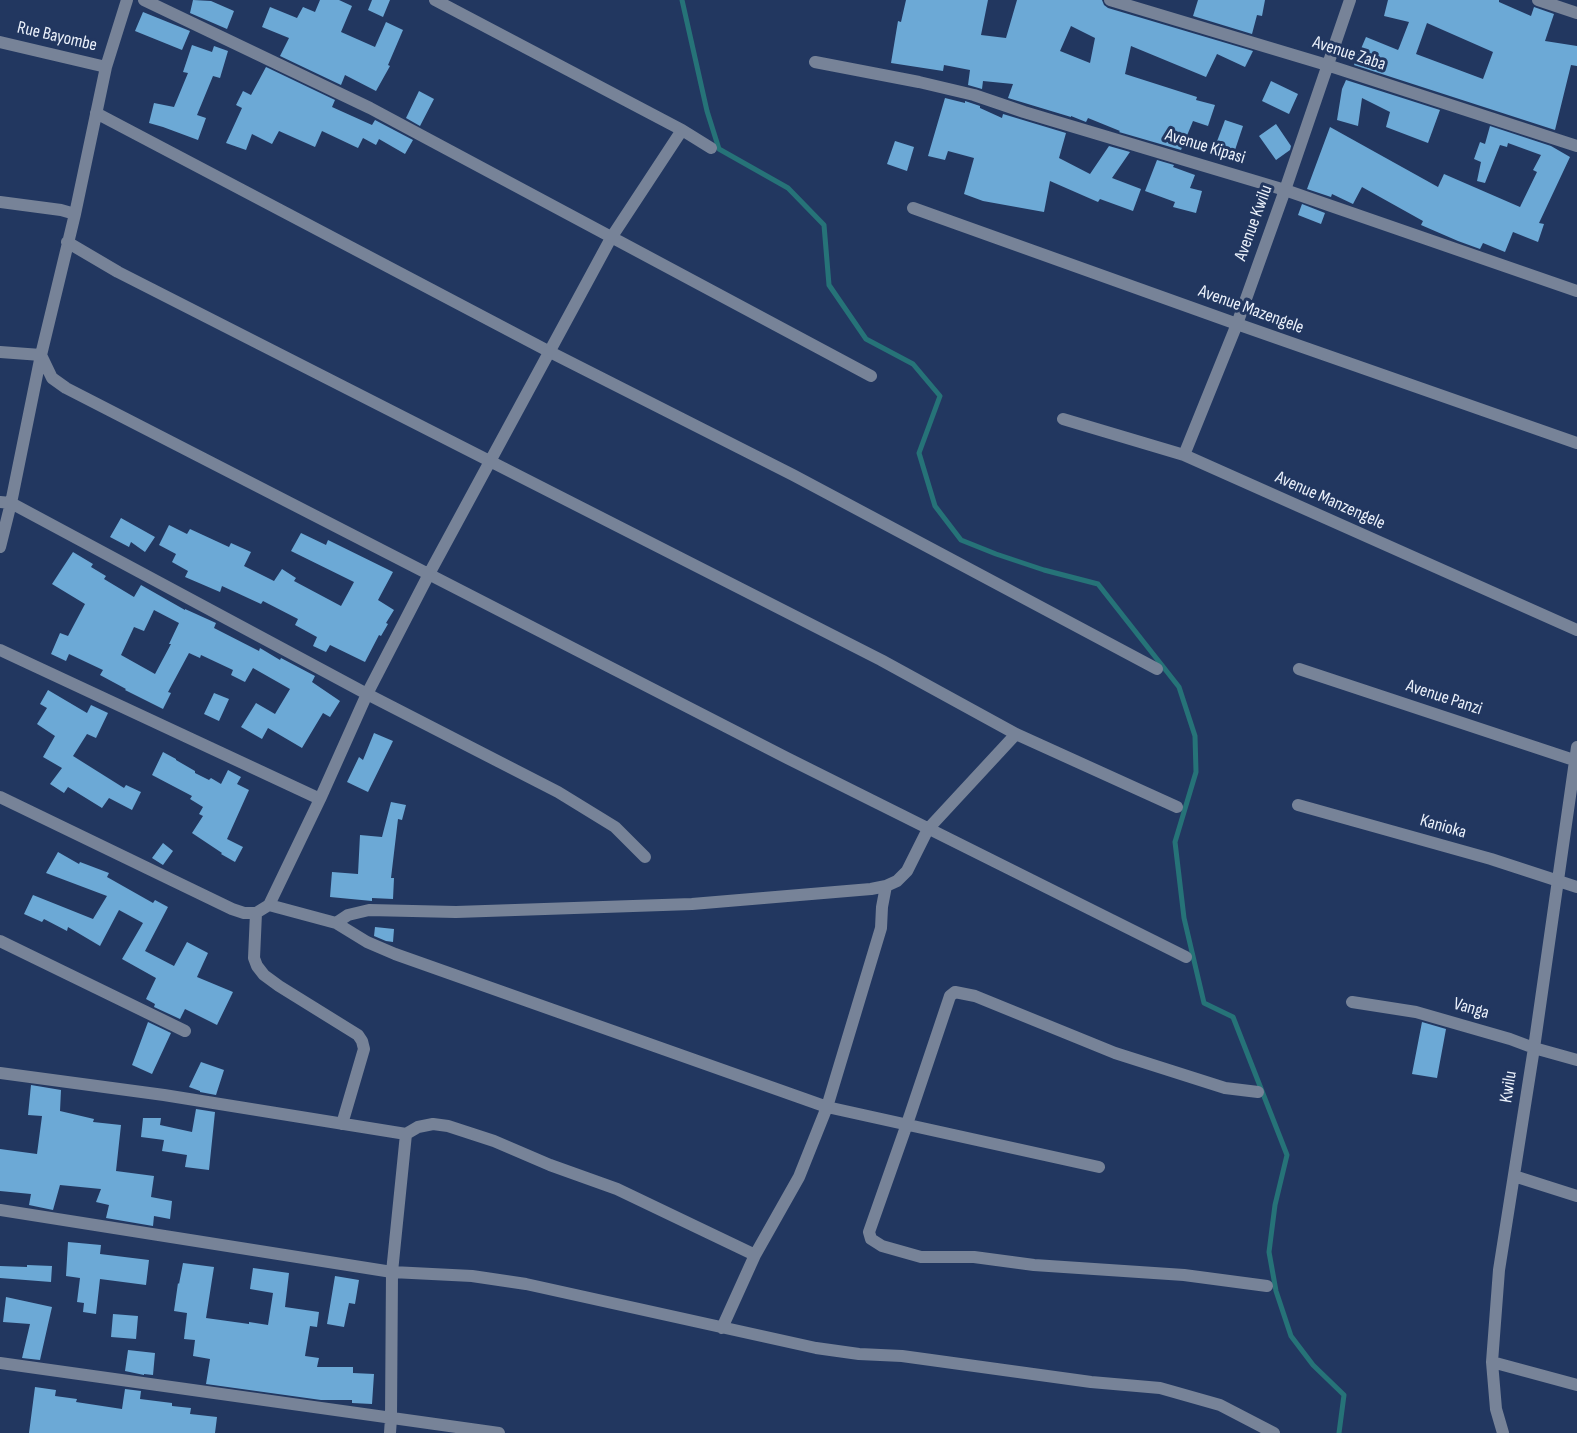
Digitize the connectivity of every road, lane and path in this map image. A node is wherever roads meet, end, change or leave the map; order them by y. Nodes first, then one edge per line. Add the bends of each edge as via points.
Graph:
1 (127, 0) edge
2 (144, 0) edge
3 (435, 0) edge
4 (1110, 0) edge
5 (1350, 0) edge
6 (1538, 0) edge
7 (1577, 13) edge
8 (0, 42) edge
9 (815, 62) dead end
10 (106, 66) junction
11 (1327, 66) junction
12 (96, 113) junction
13 (682, 130) junction
14 (1577, 146) edge
15 (711, 148) dead end
16 (1285, 190) junction
17 (0, 202) edge
18 (913, 208) dead end
19 (75, 214) junction
20 (610, 238) junction
21 (67, 242) junction
22 (1577, 291) edge
23 (1237, 324) junction
24 (0, 352) edge
25 (550, 352) junction
26 (41, 355) junction
27 (871, 376) dead end
28 (1063, 419) dead end
29 (1577, 443) edge
30 (1184, 455) junction
31 (490, 462) junction
32 (5, 502) edge
33 (0, 547) edge
34 (429, 574) junction
35 (1577, 630) edge
36 (0, 650) edge
37 (1157, 669) dead end
38 (1299, 669) dead end
39 (367, 694) junction
40 (1016, 734) junction
41 (1577, 747) edge
42 (1576, 760) edge
43 (0, 797) edge
44 (320, 799) junction
45 (1298, 805) dead end
46 (1177, 807) dead end
47 (928, 829) junction
48 (645, 857) dead end
49 (1558, 881) junction
50 (886, 886) junction
51 (1577, 887) edge
52 (269, 905) junction
53 (256, 913) junction
54 (336, 923) junction
55 (0, 941) edge
56 (1186, 957) dead end
57 (1352, 1002) dead end
58 (185, 1031) dead end
59 (1534, 1048) junction
60 (1577, 1060) edge
61 (0, 1073) edge
62 (1258, 1092) dead end
63 (827, 1107) junction
64 (342, 1124) junction
65 (907, 1125) junction
66 (406, 1134) junction
67 (1099, 1167) dead end
68 (1514, 1176) junction
69 (1577, 1196) edge
70 (0, 1210) edge
71 (755, 1255) junction
72 (392, 1272) junction
73 (1267, 1286) dead end
74 (722, 1328) junction
75 (1492, 1362) junction
76 (0, 1363) edge
77 (1577, 1385) edge
78 (391, 1418) junction
79 (390, 1433) edge
80 (499, 1433) edge
81 (1274, 1433) edge
82 (1503, 1433) edge

1 - 10 street
2 - 20 street via 370,108
3 - 13 street
4 - 11 street, Avenue Zaba
5 - 11 street, Avenue Kwilu
6 - 7 street
8 - 10 street, Rue Bayombe
9 - 16 street, Avenue Kipasi via 974,95
10 - 12 street
11 - 14 street, Avenue Zaba
11 - 16 street, Avenue Kwilu
12 - 19 street
12 - 25 street
13 - 15 street
13 - 20 street
16 - 22 street, Avenue Kipasi
16 - 23 street, Avenue Kwilu
17 - 19 street
18 - 23 street, Avenue Mazengele
19 - 21 street
20 - 25 street
20 - 27 street
21 - 26 street
21 - 31 street via 118,272
23 - 29 street, Avenue Mazengele
23 - 30 street, Avenue Kwilu
24 - 26 street
25 - 31 street
25 - 37 street via 793,475
26 - 32 street
26 - 34 street via 52,378 66,388
28 - 30 street, Avenue Manzengele
30 - 35 street, Avenue Manzengele
31 - 34 street
31 - 40 street via 880,660
32 - 33 street
32 - 39 street
34 - 39 street
34 - 47 street
36 - 44 street
38 - 42 street, Avenue Panzi
39 - 44 street
39 - 48 street via 558,792 615,827
40 - 46 street
40 - 47 street
41 - 42 street, Kwilu
42 - 49 street, Kwilu
43 - 53 street via 232,909
44 - 52 street
45 - 49 street, Kanioka
47 - 50 street via 907,871
47 - 56 street
49 - 51 street, Kanioka
49 - 59 street, Kwilu
50 - 54 street via 692,903 456,912 369,910 348,915
50 - 63 street via 881,928
52 - 53 street
52 - 54 street
53 - 64 street via 254,958 264,975 362,1041
54 - 63 street via 395,954
55 - 58 street
57 - 59 street, Vanga via 1416,1012
59 - 60 street, Vanga
59 - 68 street, Kwilu
61 - 64 street
62 - 65 street via 1225,1088 1115,1053 975,996 955,992 950,996
63 - 65 street
63 - 71 street via 799,1177
64 - 66 street
65 - 67 street
65 - 73 street via 869,1232 871,1239 882,1246 921,1257 974,1257
66 - 71 street via 433,1124 494,1141 617,1189
66 - 72 street
68 - 69 street
68 - 75 street, Kwilu via 1499,1270
70 - 72 street
71 - 74 street
72 - 74 street via 472,1276 526,1284
72 - 78 street
74 - 81 street via 859,1354 1160,1388 1220,1405
75 - 77 street
75 - 82 street, Kwilu via 1496,1409
76 - 78 street
78 - 79 street
78 - 80 street

